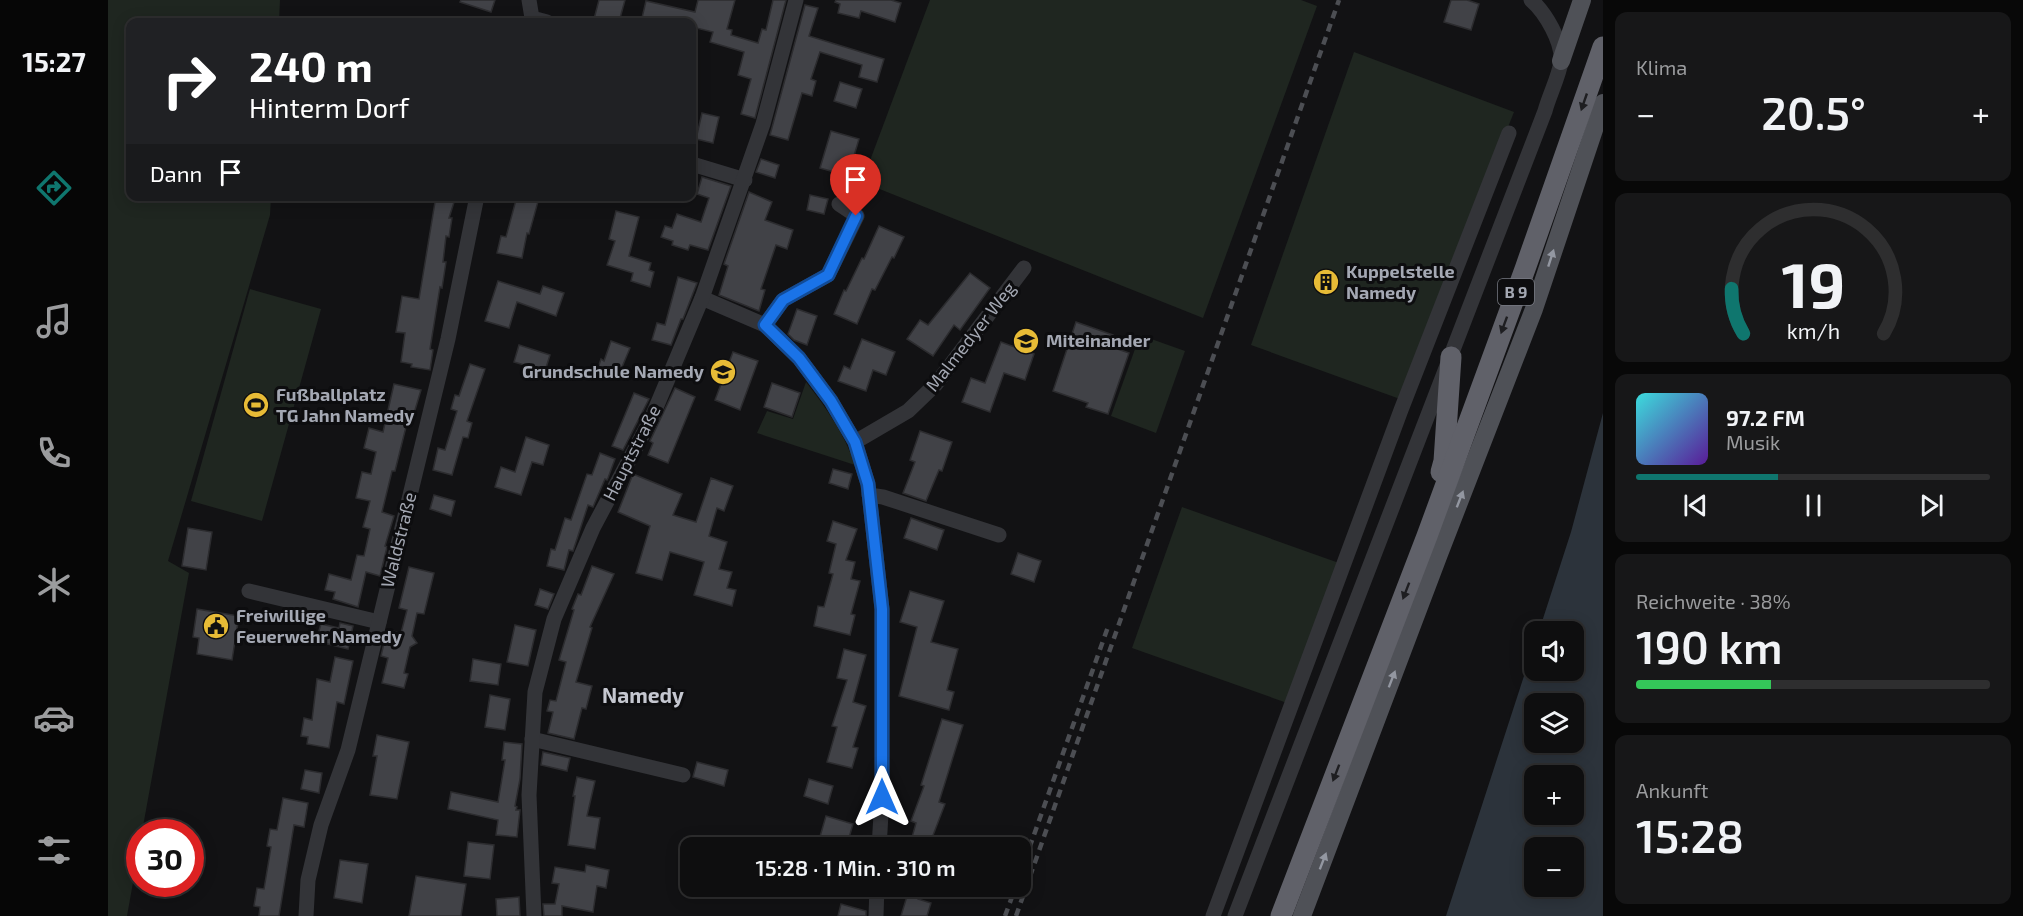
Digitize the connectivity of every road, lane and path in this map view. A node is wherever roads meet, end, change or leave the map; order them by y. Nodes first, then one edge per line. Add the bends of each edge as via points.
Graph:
1 (529, 0) edge
2 (796, 0) edge
3 (1531, 0) edge
4 (1582, 0) edge
5 (531, 18) edge
6 (1603, 47) edge
7 (1561, 61) junction
8 (1603, 103) edge
9 (1509, 133) dead end
10 (696, 165) edge
11 (745, 180) junction
12 (476, 201) edge
13 (839, 204) dead end
14 (1024, 268) dead end
15 (702, 298) junction
16 (765, 325) junction
17 (1451, 357) junction
18 (855, 442) junction
19 (869, 495) junction
20 (999, 535) dead end
21 (1427, 537) junction
22 (249, 591) dead end
23 (379, 622) junction
24 (532, 739) junction
25 (683, 775) dead end
26 (880, 837) edge
27 (877, 897) edge
28 (306, 916) edge
29 (534, 916) edge
30 (876, 916) edge
31 (1213, 916) edge
32 (1235, 916) edge
33 (1281, 916) edge
34 (1302, 916) edge

1 - 5 street
2 - 11 street, Hauptstraße
3 - 7 street via 1544,13 1554,33
4 - 7 main road
6 -> 21 highway, B 9
7 - 17 street
34 -> 8 main road, B 9 via 1534,309
9 - 31 street via 1401,410
10 - 11 street
11 - 15 street, Hauptstraße
12 - 23 street, Waldstraße via 448,339
13 - 16 street via 856,216 828,275 783,300
14 - 18 street, Malmedyer Weg via 936,384 908,411
15 - 16 street
15 - 24 street, Hauptstraße via 652,417 593,528 554,619 535,692
16 - 18 street via 799,358
17 - 21 highway via 1444,460
17 - 32 street
18 - 19 street
19 - 20 street
19 - 26 street via 882,609
21 -> 33 highway, B 9
22 - 23 street
23 - 28 street, Waldstraße via 348,750 321,825 308,880
24 - 25 street
24 - 29 street, Hauptstraße via 529,795
27 - 30 street

